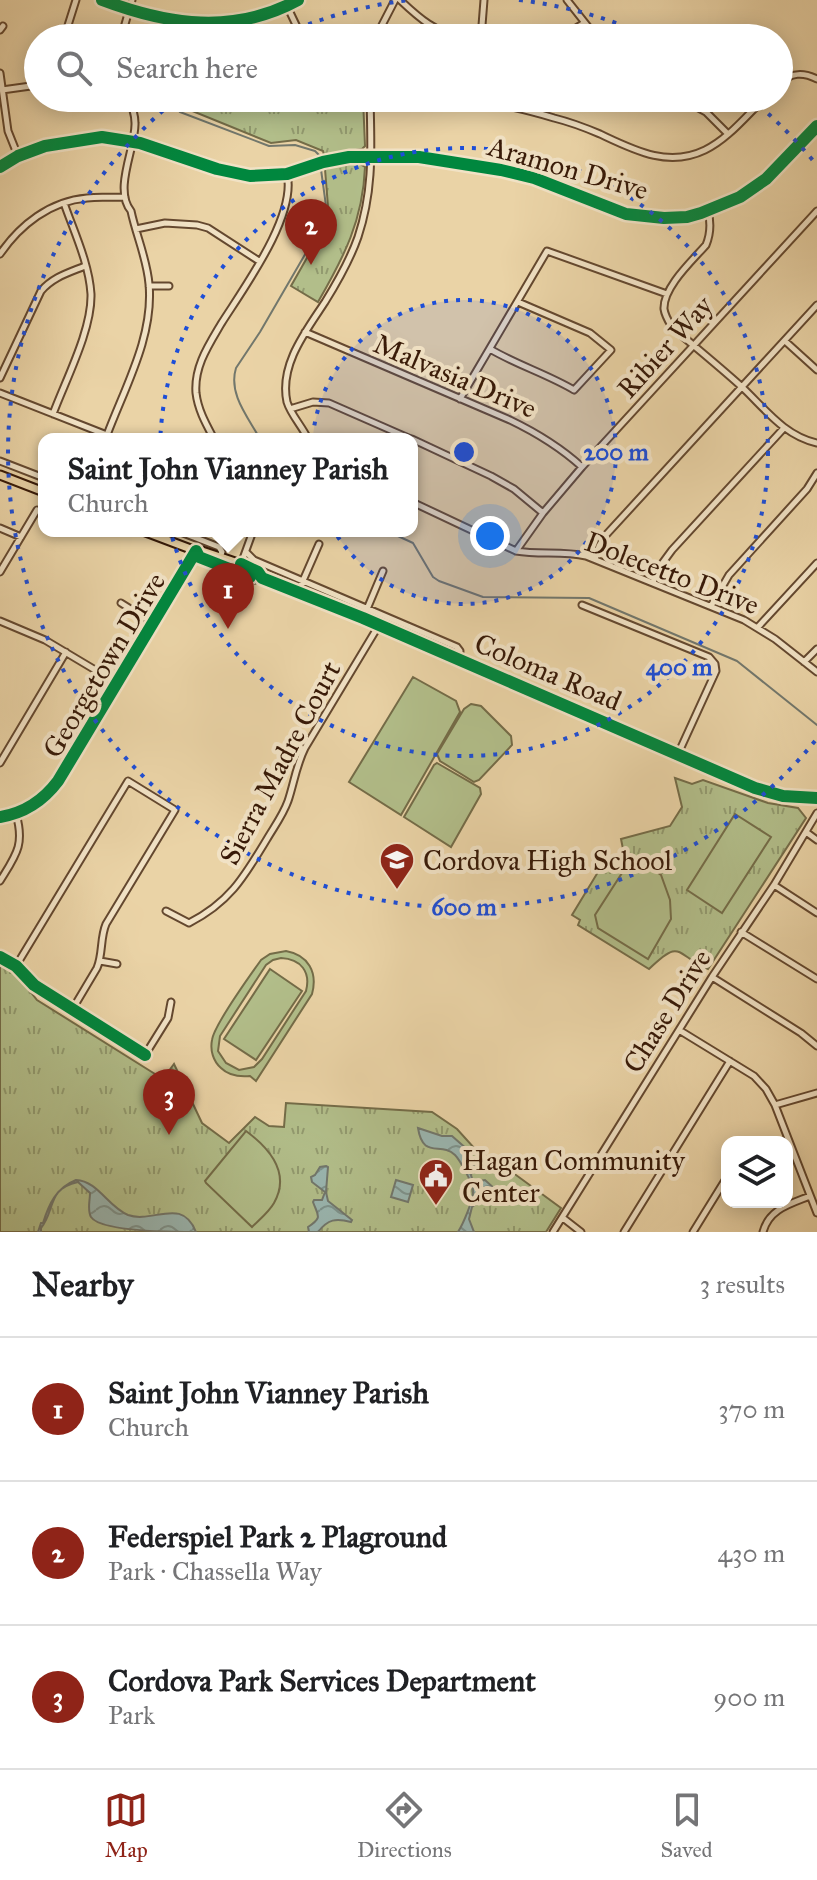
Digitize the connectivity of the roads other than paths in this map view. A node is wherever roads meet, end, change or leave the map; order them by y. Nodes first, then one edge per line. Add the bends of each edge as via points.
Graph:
1 (76, 0) edge
2 (102, 0) edge
3 (132, 0) edge
4 (298, 0) edge
5 (397, 0) edge
6 (484, 0) edge
7 (567, 0) edge
8 (287, 6) junction
9 (128, 9) junction
10 (584, 23) edge
11 (68, 24) edge
12 (124, 24) edge
13 (207, 24) joint
14 (296, 24) edge
15 (383, 24) edge
16 (427, 24) edge
17 (482, 24) edge
18 (0, 73) edge
19 (793, 76) edge
20 (817, 79) edge
21 (24, 87) edge
22 (2, 90) junction
23 (132, 112) edge
24 (370, 112) edge
25 (533, 112) edge
26 (706, 112) edge
27 (751, 112) edge
28 (817, 126) edge
29 (728, 134) junction
30 (132, 142) junction
31 (18, 156) junction
32 (371, 156) junction
33 (0, 167) edge
34 (287, 174) junction
35 (125, 197) junction
36 (64, 203) junction
37 (708, 211) junction
38 (817, 211) edge
39 (136, 229) junction
40 (0, 254) edge
41 (259, 261) junction
42 (85, 266) junction
43 (149, 286) junction
44 (169, 286) dead end
45 (667, 294) junction
46 (518, 302) junction
47 (817, 305) edge
48 (305, 332) junction
49 (785, 340) junction
50 (693, 346) junction
51 (490, 349) junction
52 (817, 370) edge
53 (0, 378) edge
54 (742, 387) junction
55 (0, 393) edge
56 (460, 399) junction
57 (290, 409) junction
58 (53, 414) junction
59 (784, 428) junction
60 (102, 433) edge
61 (108, 433) edge
62 (211, 433) edge
63 (305, 433) edge
64 (398, 433) edge
65 (418, 442) edge
66 (817, 443) edge
67 (0, 461) edge
68 (582, 467) junction
69 (817, 473) edge
70 (0, 475) edge
71 (38, 476) edge
72 (38, 490) edge
73 (418, 505) edge
74 (37, 510) dead end
75 (543, 513) junction
76 (0, 528) edge
77 (21, 537) junction
78 (159, 537) edge
79 (193, 537) edge
80 (251, 537) edge
81 (319, 544) dead end
82 (196, 551) junction
83 (516, 551) junction
84 (246, 552) junction
85 (220, 558) junction
86 (595, 559) junction
87 (817, 563) edge
88 (241, 564) junction
89 (383, 571) dead end
90 (0, 572) edge
91 (252, 578) junction
92 (262, 578) junction
93 (303, 582) junction
94 (653, 582) junction
95 (298, 593) junction
96 (121, 603) dead end
97 (582, 605) dead end
98 (711, 606) junction
99 (367, 609) junction
100 (0, 621) edge
101 (153, 623) junction
102 (379, 625) junction
103 (758, 627) junction
104 (817, 649) edge
105 (66, 652) junction
106 (459, 660) junction
107 (804, 662) junction
108 (817, 672) edge
109 (117, 683) junction
110 (678, 754) junction
111 (0, 763) edge
112 (817, 798) edge
113 (817, 813) edge
114 (16, 814) junction
115 (0, 817) edge
116 (806, 832) junction
117 (817, 840) edge
118 (0, 881) edge
119 (774, 885) junction
120 (166, 911) dead end
121 (817, 913) edge
122 (741, 932) junction
123 (0, 957) edge
124 (100, 961) junction
125 (117, 964) dead end
126 (16, 966) junction
127 (712, 977) junction
128 (817, 979) edge
129 (171, 1002) dead end
130 (72, 1010) junction
131 (679, 1030) junction
132 (817, 1046) edge
133 (730, 1061) junction
134 (817, 1093) edge
135 (775, 1105) junction
136 (787, 1136) edge
137 (793, 1151) edge
138 (721, 1187) edge
139 (810, 1196) junction
140 (817, 1213) edge
141 (563, 1217) junction
142 (553, 1232) edge
143 (581, 1232) edge
144 (624, 1232) edge
145 (693, 1232) edge
146 (763, 1232) edge

1 - 11 street
2 - 9 street
3 - 9 street
4 - 8 street
5 - 15 street
5 - 16 street
6 - 17 street
7 - 10 street
8 - 13 street
8 - 14 street
9 - 12 street
9 - 13 street
18 - 22 street
19 - 20 street
21 - 22 street
22 - 31 street
23 - 30 street
24 - 32 street
25 - 29 street via 656,157 674,159 704,151
26 - 29 street
27 - 29 street
28 - 37 street, Aramon Drive via 766,179
30 - 31 street, Aramon Drive via 83,139
30 - 34 street, Aramon Drive via 233,173
30 - 35 street
31 - 33 street, Aramon Drive
32 - 34 street, Aramon Drive
32 - 37 street, Aramon Drive via 440,159 501,170 626,214 664,218
32 - 48 street via 371,183 358,237
34 - 41 street via 285,211
35 - 36 street
35 - 39 street
36 - 40 street via 25,225
36 - 42 street
37 - 45 street via 706,245
38 - 50 street, Ribier Way
39 - 41 street via 165,223 197,225
39 - 43 street
41 - 62 street via 198,370 198,403
42 - 53 street via 41,291
42 - 58 street via 91,293 88,320
43 - 44 street
43 - 61 street via 145,333
45 - 46 street via 547,251
45 - 50 street via 664,309 669,322
46 - 51 street
46 - 51 street via 590,333 611,350 574,390
47 - 49 street
48 - 56 street, Malvasia Drive
48 - 57 street via 286,374
49 - 52 street
49 - 54 street
50 - 54 street
50 - 68 street, Ribier Way
51 - 56 street
54 - 59 street
54 - 86 street via 605,536
55 - 58 street
56 - 68 street, Malvasia Drive via 541,435
57 - 63 street
57 - 64 street via 329,403
58 - 60 street
59 - 66 street
59 - 94 street via 672,550
65 - 75 street via 514,489
67 - 71 street
68 - 75 street, Ribier Way
69 - 98 street via 729,575
70 - 72 main road
73 - 83 street, Dolecetto Drive
74 - 77 street
75 - 83 street, Ribier Way
76 - 77 street
77 - 90 street
78 - 82 main road, Coloma Road
79 - 85 street, Coloma Road via 219,547
80 - 84 street
81 - 93 street
82 - 85 main road, Coloma Road
82 - 91 main road, Coloma Road via 199,557
82 - 101 street, Georgetown Drive
83 - 86 street, Dolecetto Drive
84 - 88 street
84 - 93 street, Coloma Road
85 - 88 main road, Coloma Road
86 - 94 street, Dolecetto Drive
87 - 103 street
88 - 91 main road
88 - 92 main road, Coloma Road
89 - 99 street
91 - 92 main road, Coloma Road
92 - 95 main road, Coloma Road
93 - 95 street
93 - 99 street, Coloma Road
94 - 98 street, Dolecetto Drive
95 - 102 main road, Coloma Road
96 - 101 street
97 - 110 street via 712,660 716,671
98 - 103 street, Dolecetto Drive
99 - 106 street, Coloma Road via 457,647
100 - 105 street
101 - 109 street, Georgetown Drive
102 - 106 main road, Coloma Road
102 - 120 street, Sierra Madre Court via 305,748 281,815 245,876 228,897 189,923
103 - 107 street, Dolecetto Drive
104 - 107 street
105 - 109 street
105 - 111 street
106 - 110 main road, Coloma Road
107 - 108 street, Dolecetto Drive
109 - 114 street, Georgetown Drive via 53,788
110 - 112 main road, Coloma Road via 764,791
113 - 116 street, Chase Drive
114 - 115 street, Georgetown Drive
114 - 118 street via 19,847
116 - 117 street
116 - 119 street, Chase Drive
119 - 121 street
119 - 122 street, Chase Drive
122 - 127 street, Chase Drive
122 - 128 street
123 - 126 street
124 - 125 street
124 - 126 street via 106,924 175,810 128,781
124 - 130 street
126 - 130 street
127 - 131 street, Chase Drive
127 - 132 street
129 - 130 street via 168,1018 145,1055
131 - 133 street
131 - 141 street, Chase Drive
133 - 135 street via 761,1082
133 - 144 street
134 - 135 street
135 - 136 street
137 - 139 street
138 - 145 street
139 - 140 street
139 - 146 street via 774,1213
141 - 142 street, Chase Drive
141 - 143 street

